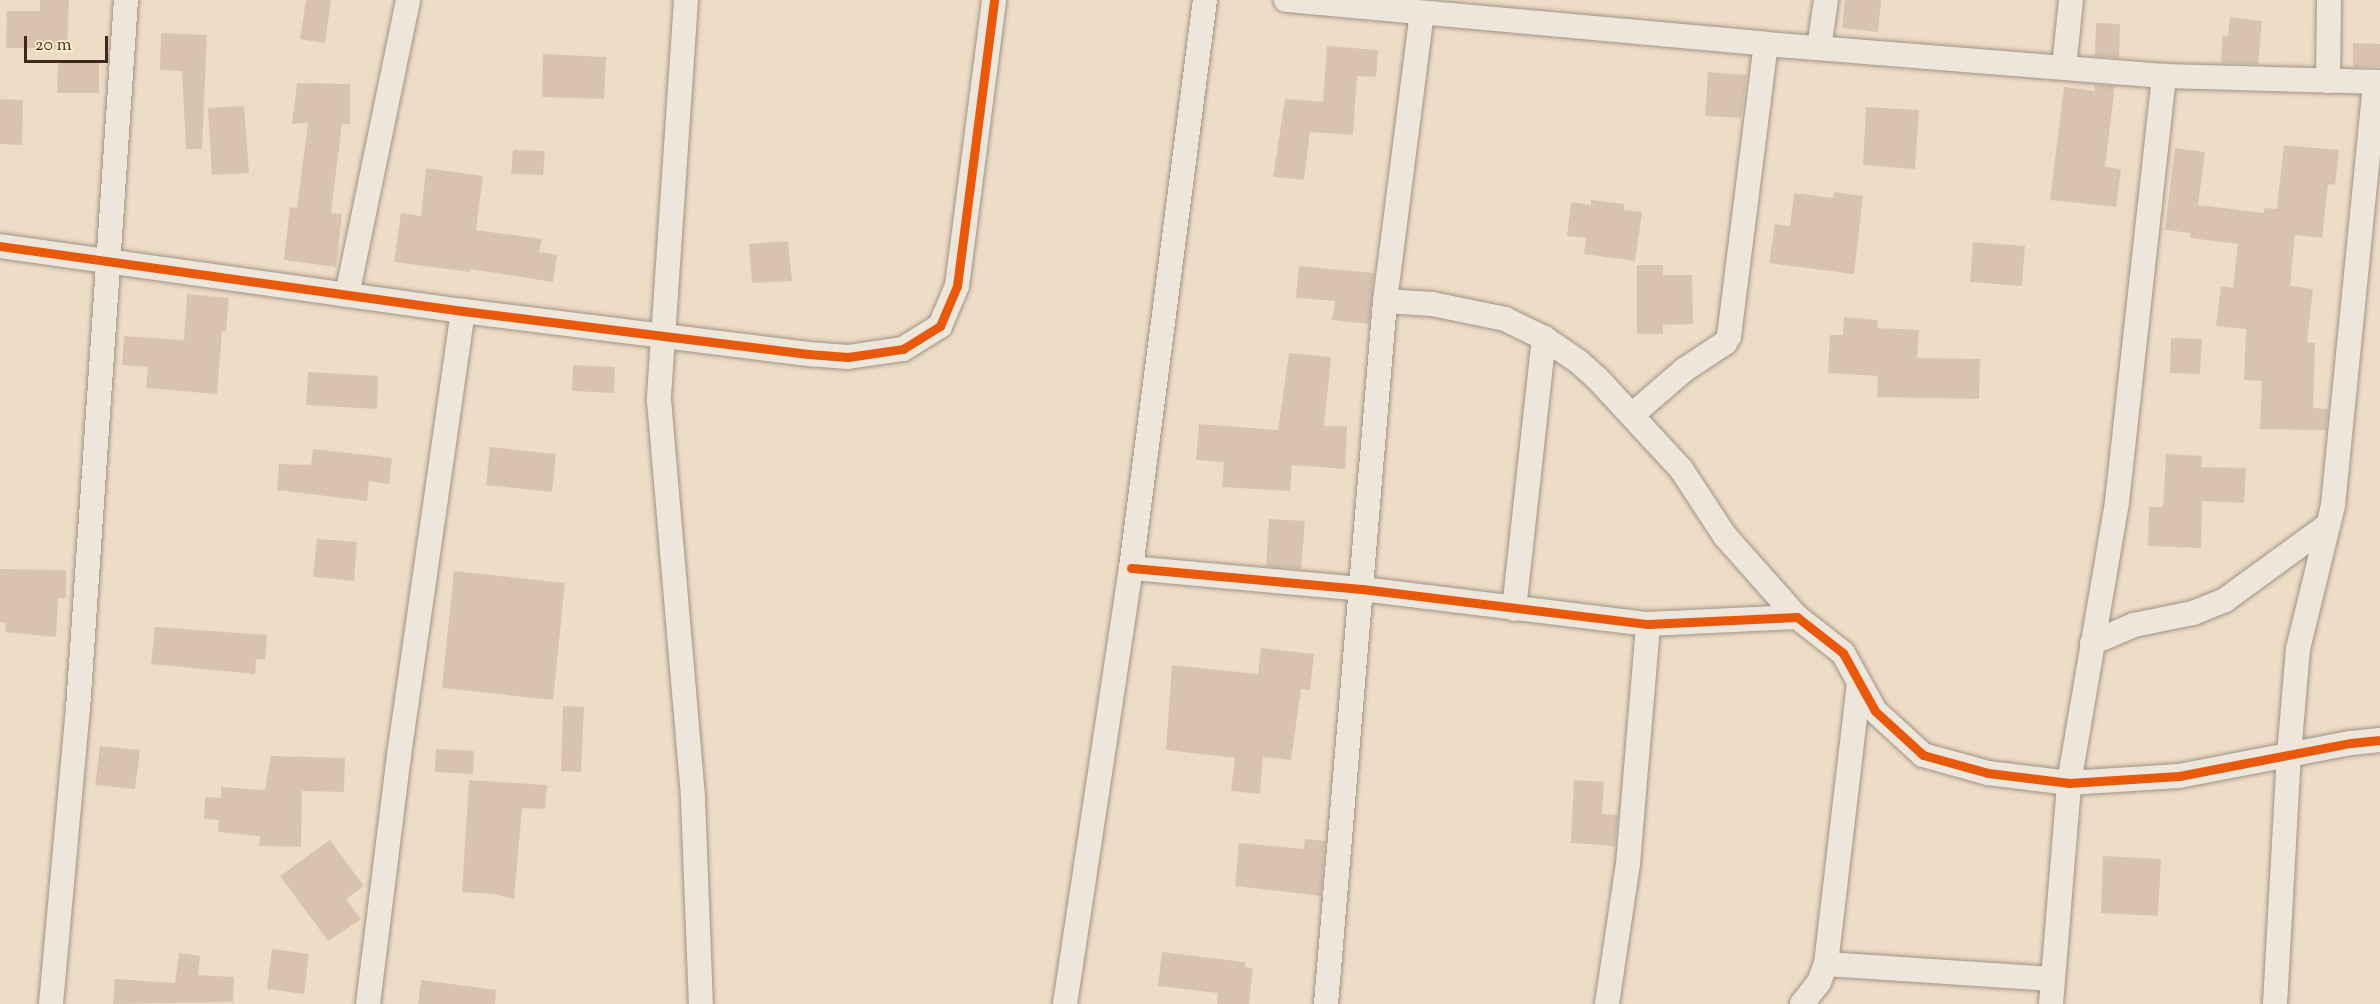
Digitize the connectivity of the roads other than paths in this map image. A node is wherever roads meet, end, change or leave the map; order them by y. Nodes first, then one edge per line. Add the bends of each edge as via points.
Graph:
1 (126, 0) edge
2 (408, 0) edge
3 (686, 0) edge
4 (994, 0) edge
5 (1205, 0) edge
6 (1286, 0) edge
7 (1826, 0) edge
8 (2071, 0) edge
9 (2329, 0) edge
10 (1422, 13) junction
11 (1766, 44) junction
12 (1819, 48) junction
13 (2064, 67) junction
14 (2164, 76) junction
15 (2328, 81) junction
16 (2377, 82) edge
17 (0, 246) edge
18 (111, 262) junction
19 (347, 295) junction
20 (1385, 301) junction
21 (463, 311) junction
22 (662, 336) junction
23 (1544, 338) junction
24 (1632, 415) junction
25 (2328, 525) junction
26 (1131, 568) junction
27 (1362, 589) junction
28 (1514, 609) junction
29 (1797, 617) junction
30 (1648, 624) junction
31 (2092, 643) junction
32 (1859, 683) junction
33 (2380, 740) edge
34 (2289, 754) junction
35 (2069, 783) junction
36 (1826, 964) junction
37 (2053, 979) junction
38 (51, 1004) edge
39 (368, 1004) edge
40 (701, 1004) edge
41 (1065, 1004) edge
42 (1326, 1004) edge
43 (1607, 1004) edge
44 (1802, 1004) edge
45 (2051, 1004) edge
46 (2275, 1004) edge

1 - 18 street
2 - 19 street
3 - 22 street
4 - 22 street via 957,286 940,326 903,349 848,357
5 - 26 street
6 - 10 street
7 - 12 street
8 - 13 street
9 - 15 street
10 - 11 street
10 - 20 street
11 - 12 street
11 - 24 street via 1729,336
12 - 13 street
13 - 14 street
14 - 15 street
14 - 31 street via 2117,502
15 - 16 street
16 - 25 street
17 - 18 street
18 - 19 street
18 - 38 street via 78,709
19 - 21 street
20 - 23 street via 1478,312 1505,319
20 - 27 street
21 - 22 street
21 - 39 street via 399,754
22 - 40 street via 662,455 677,588 693,799
23 - 24 street via 1591,373
23 - 28 street
24 - 29 street via 1686,474 1725,536
25 - 31 street via 2226,600 2193,613 2134,625
25 - 34 street via 2302,628
26 - 27 street
26 - 41 street
27 - 28 street
27 - 42 street
28 - 30 street
29 - 30 street
29 - 32 street via 1843,652
30 - 43 street via 1627,874
31 - 35 street
32 - 35 street via 1875,711 1923,754 1988,773
32 - 36 street
33 - 34 street
34 - 35 street via 2179,776
34 - 46 street
35 - 37 street
36 - 37 street
36 - 44 street via 1819,982
37 - 45 street

